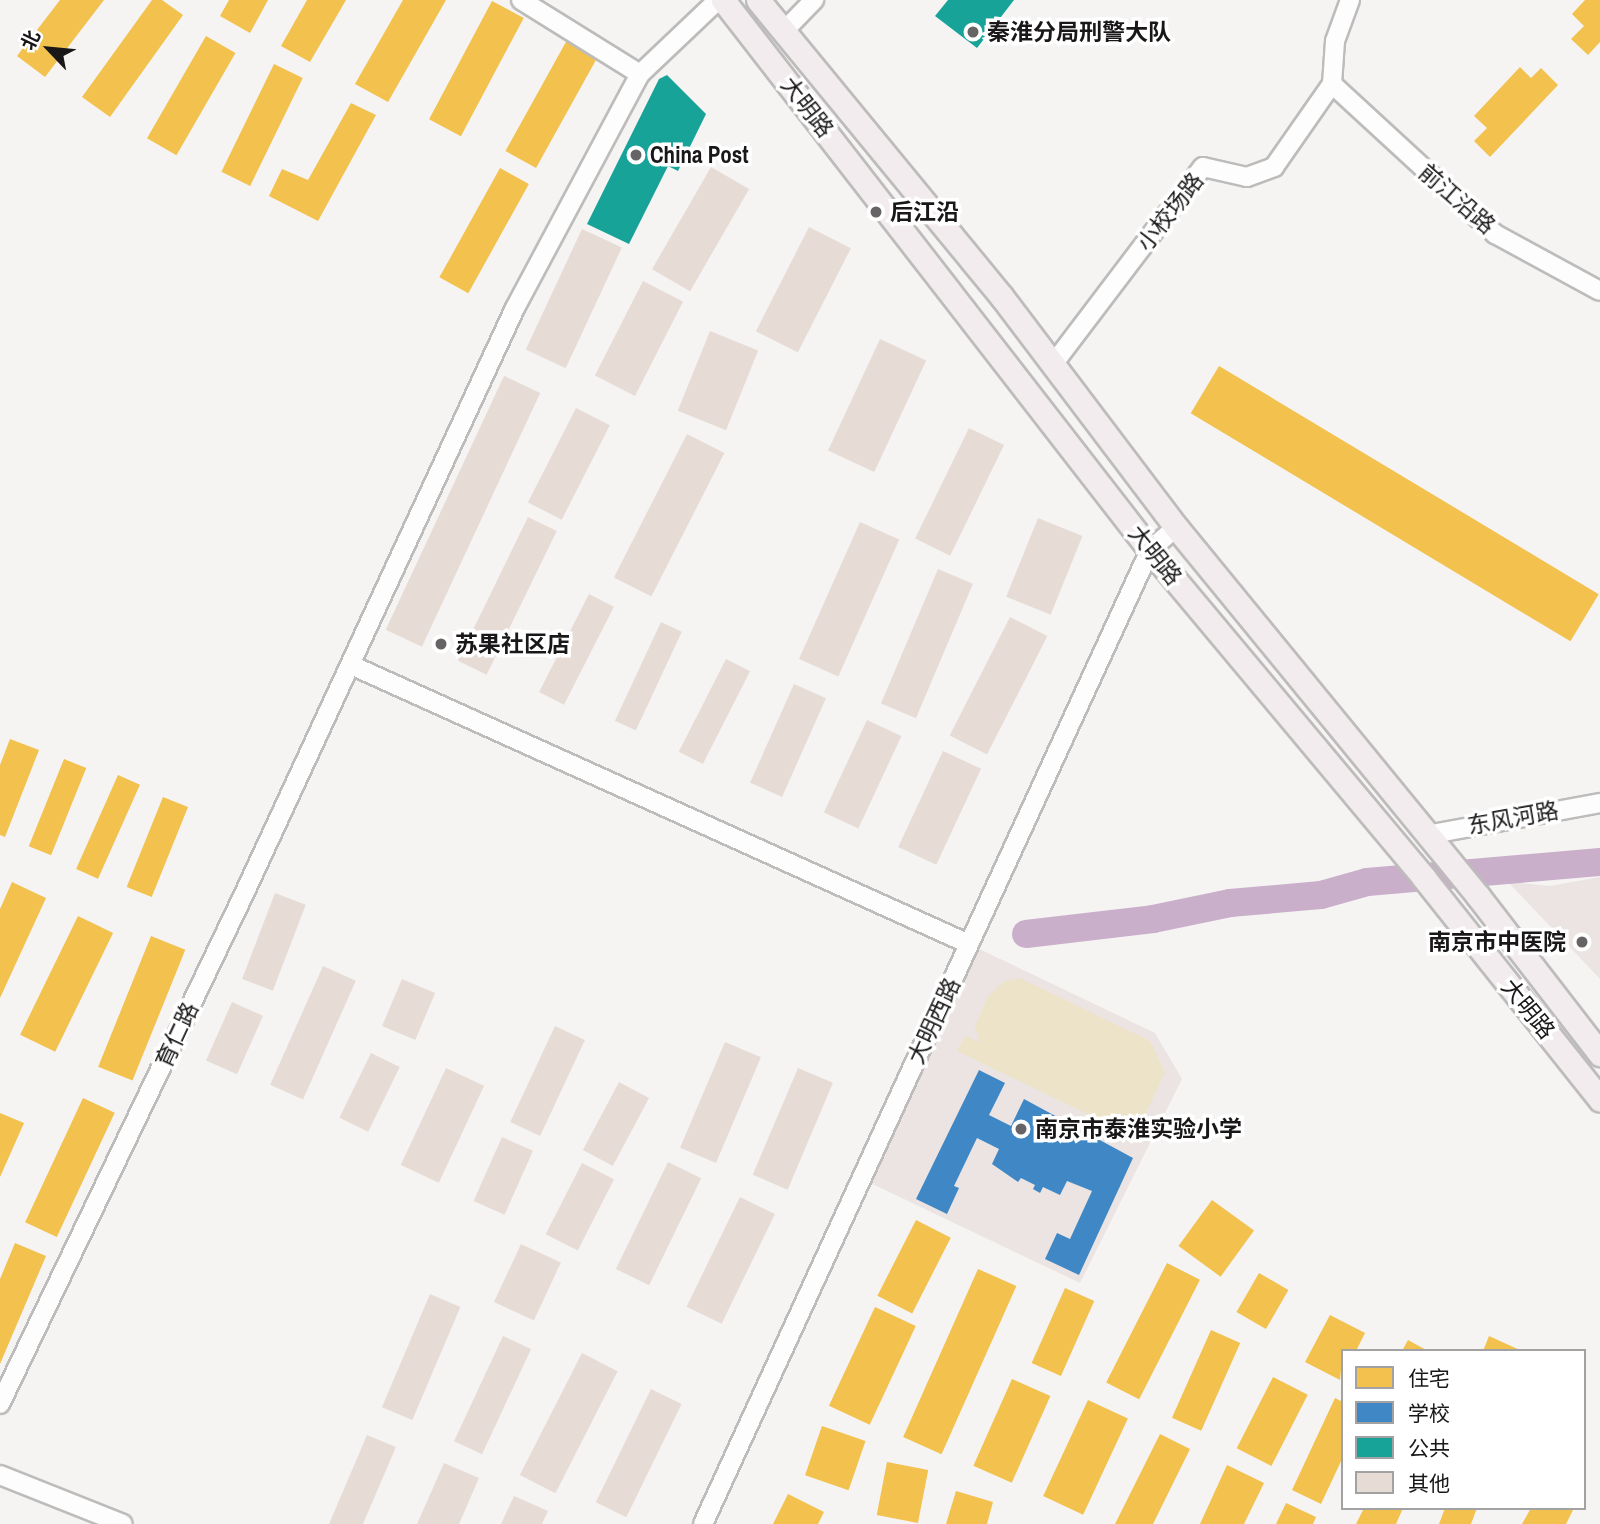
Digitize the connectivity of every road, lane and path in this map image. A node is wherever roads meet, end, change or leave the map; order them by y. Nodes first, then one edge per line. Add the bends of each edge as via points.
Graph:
1 (521, 0) edge
2 (720, 0) edge
3 (758, 0) edge
4 (814, 0) edge
5 (1350, 0) edge
6 (783, 32) junction
7 (640, 74) junction
8 (1332, 84) junction
9 (1600, 291) edge
10 (1054, 363) junction
11 (1176, 527) junction
12 (1150, 550) junction
13 (351, 665) junction
14 (1600, 803) edge
15 (1427, 835) junction
16 (969, 944) junction
17 (1600, 1054) edge
18 (1600, 1098) edge
19 (0, 1404) edge
20 (0, 1475) edge
21 (122, 1524) edge
22 (703, 1524) edge

1 - 7 street
2 - 7 street, 育仁路
2 - 12 main road, 大明路
3 - 6 main road
4 - 6 street
5 - 8 street via 1335,41
6 - 10 main road
7 - 13 street, 育仁路 via 515,308
8 - 9 street, 前江沿路 via 1495,234
8 - 10 street, 小校场路 via 1274,167 1247,177 1203,167
10 - 11 main road
11 - 12 street, 大明西路
11 - 15 main road
12 - 16 street, 大明西路
12 - 18 main road, 大明路
13 - 16 street
13 - 19 street, 育仁路
14 - 15 street, 东风河路
15 - 17 main road
16 - 22 street, 大明西路
20 - 21 street

